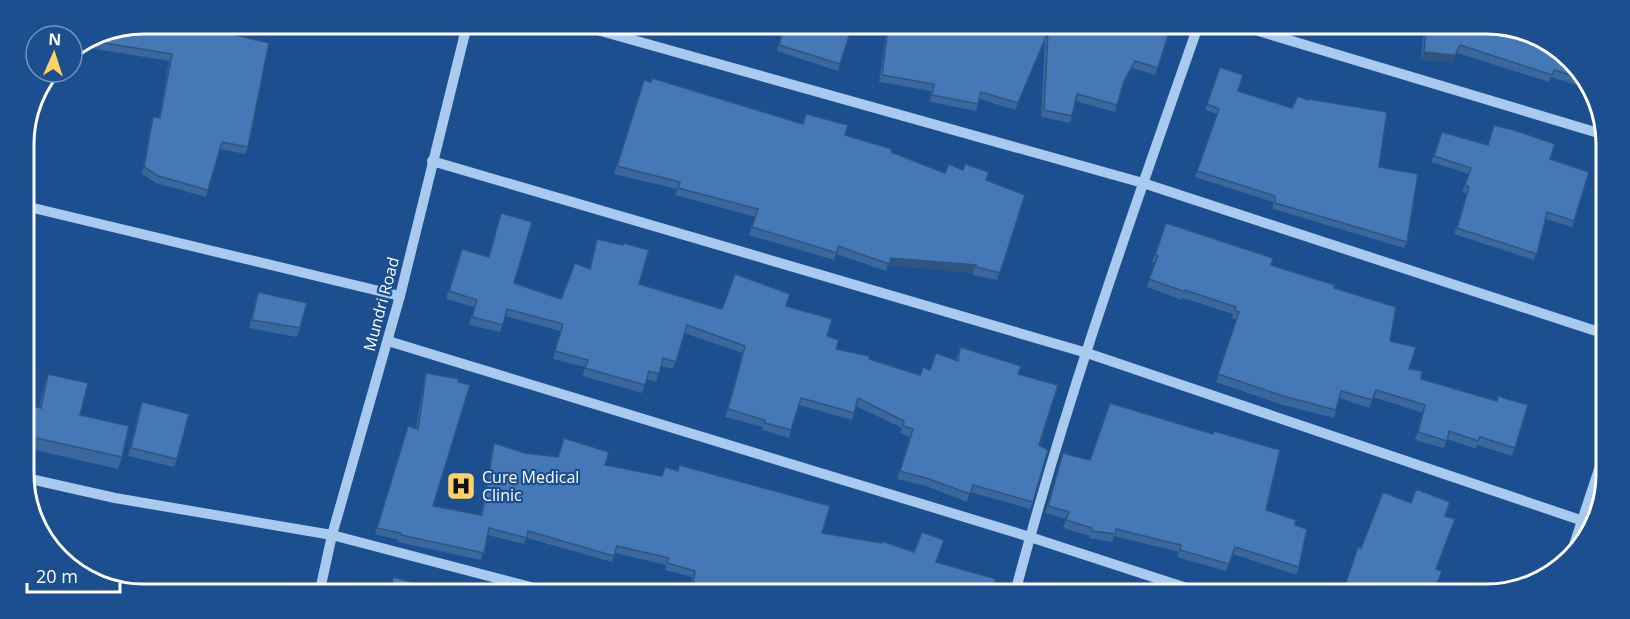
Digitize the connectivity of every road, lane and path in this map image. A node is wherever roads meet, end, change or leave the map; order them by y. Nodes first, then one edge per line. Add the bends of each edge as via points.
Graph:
1 (1195, 34) edge
2 (1269, 34) edge
3 (465, 35) edge
4 (614, 35) edge
5 (1595, 132) edge
6 (432, 161) junction
7 (1143, 183) junction
8 (35, 208) edge
9 (400, 296) junction
10 (1596, 331) edge
11 (388, 341) junction
12 (1087, 353) junction
13 (35, 480) edge
14 (1585, 521) edge
15 (332, 535) junction
16 (1030, 537) junction
17 (1017, 584) edge
18 (1173, 584) edge
19 (321, 585) edge
20 (522, 585) edge

1 - 7 street
2 - 5 street
3 - 6 street, Mundri Road
4 - 7 street
6 - 9 street, Mundri Road
6 - 12 street
7 - 10 street
7 - 12 street
8 - 9 street
9 - 11 street, Mundri Road
11 - 15 street, Mundri Road
11 - 16 street
12 - 14 street
12 - 16 street
13 - 15 street via 115,498
15 - 19 street, Mundri Road
15 - 20 street
16 - 17 street
16 - 18 street

